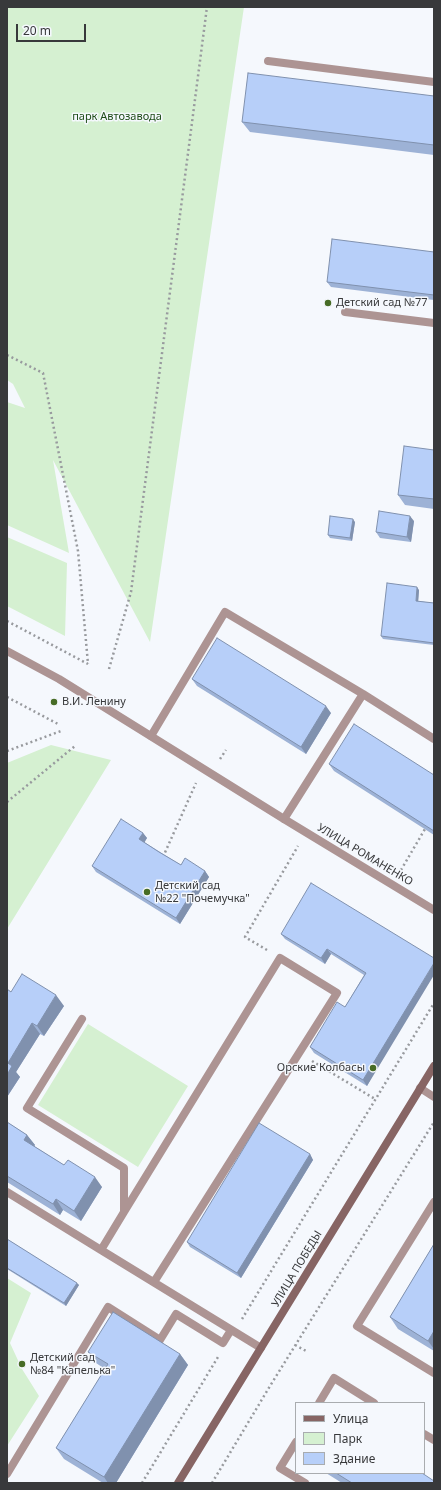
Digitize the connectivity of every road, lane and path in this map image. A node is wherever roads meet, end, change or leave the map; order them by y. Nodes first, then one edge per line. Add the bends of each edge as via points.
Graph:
1 (207, 7) edge
2 (268, 61) dead end
3 (434, 82) edge
4 (345, 312) dead end
5 (434, 323) edge
6 (7, 355) edge
7 (7, 621) edge
8 (7, 652) edge
9 (109, 669) dead end
10 (363, 694) junction
11 (7, 697) edge
12 (58, 724) dead end
13 (61, 732) dead end
14 (151, 736) junction
15 (434, 739) edge
16 (75, 746) dead end
17 (226, 750) dead end
18 (7, 751) edge
19 (220, 759) dead end
20 (196, 783) dead end
21 (7, 802) edge
22 (284, 819) junction
23 (425, 829) edge
24 (298, 845) dead end
25 (163, 857) edge
26 (401, 870) dead end
27 (434, 910) edge
28 (280, 958) junction
29 (434, 1003) edge
30 (82, 1019) dead end
31 (299, 1053) junction
32 (434, 1066) edge
33 (420, 1088) junction
34 (434, 1096) edge
35 (375, 1099) junction
36 (434, 1122) edge
37 (7, 1192) edge
38 (434, 1202) edge
39 (124, 1212) junction
40 (101, 1250) junction
41 (154, 1282) junction
42 (233, 1330) junction
43 (295, 1345) junction
44 (261, 1348) junction
45 (308, 1352) dead end
46 (434, 1373) edge
47 (320, 1402) edge
48 (372, 1402) edge
49 (425, 1435) edge
50 (434, 1440) edge
51 (295, 1444) edge
52 (7, 1474) edge
53 (142, 1483) edge
54 (179, 1483) edge
55 (212, 1483) edge
56 (304, 1483) edge

1 - 9 path via 131,592
2 - 3 street
4 - 5 street
6 - 7 path via 43,373 78,551 88,664
8 - 14 street, УЛИЦА РОМАНЕНКО via 59,679
10 - 14 street via 225,612
10 - 15 street
10 - 22 street
11 - 12 path
13 - 18 path
14 - 22 street, УЛИЦА РОМАНЕНКО
16 - 21 path
17 - 19 path
20 - 25 path
22 - 27 street, УЛИЦА РОМАНЕНКО
23 - 26 path
24 - 28 path via 245,937
28 - 31 street via 337,993
28 - 39 street
29 - 35 path
30 - 39 street via 27,1108 124,1168
31 - 35 path
31 - 41 street
32 - 33 main road, УЛИЦА ПОБЕДЫ
33 - 34 street
33 - 44 main road, УЛИЦА ПОБЕДЫ
35 - 42 path
36 - 43 path
37 - 40 street
38 - 46 street via 357,1326
39 - 40 street
40 - 41 street
41 - 42 street
42 - 44 street
42 - 52 street via 223,1343 176,1314 160,1340 108,1307
42 - 53 path
43 - 45 path
43 - 55 path
44 - 54 main road, УЛИЦА ПОБЕДЫ
47 - 48 street via 334,1378
49 - 50 street
51 - 56 street via 280,1468

